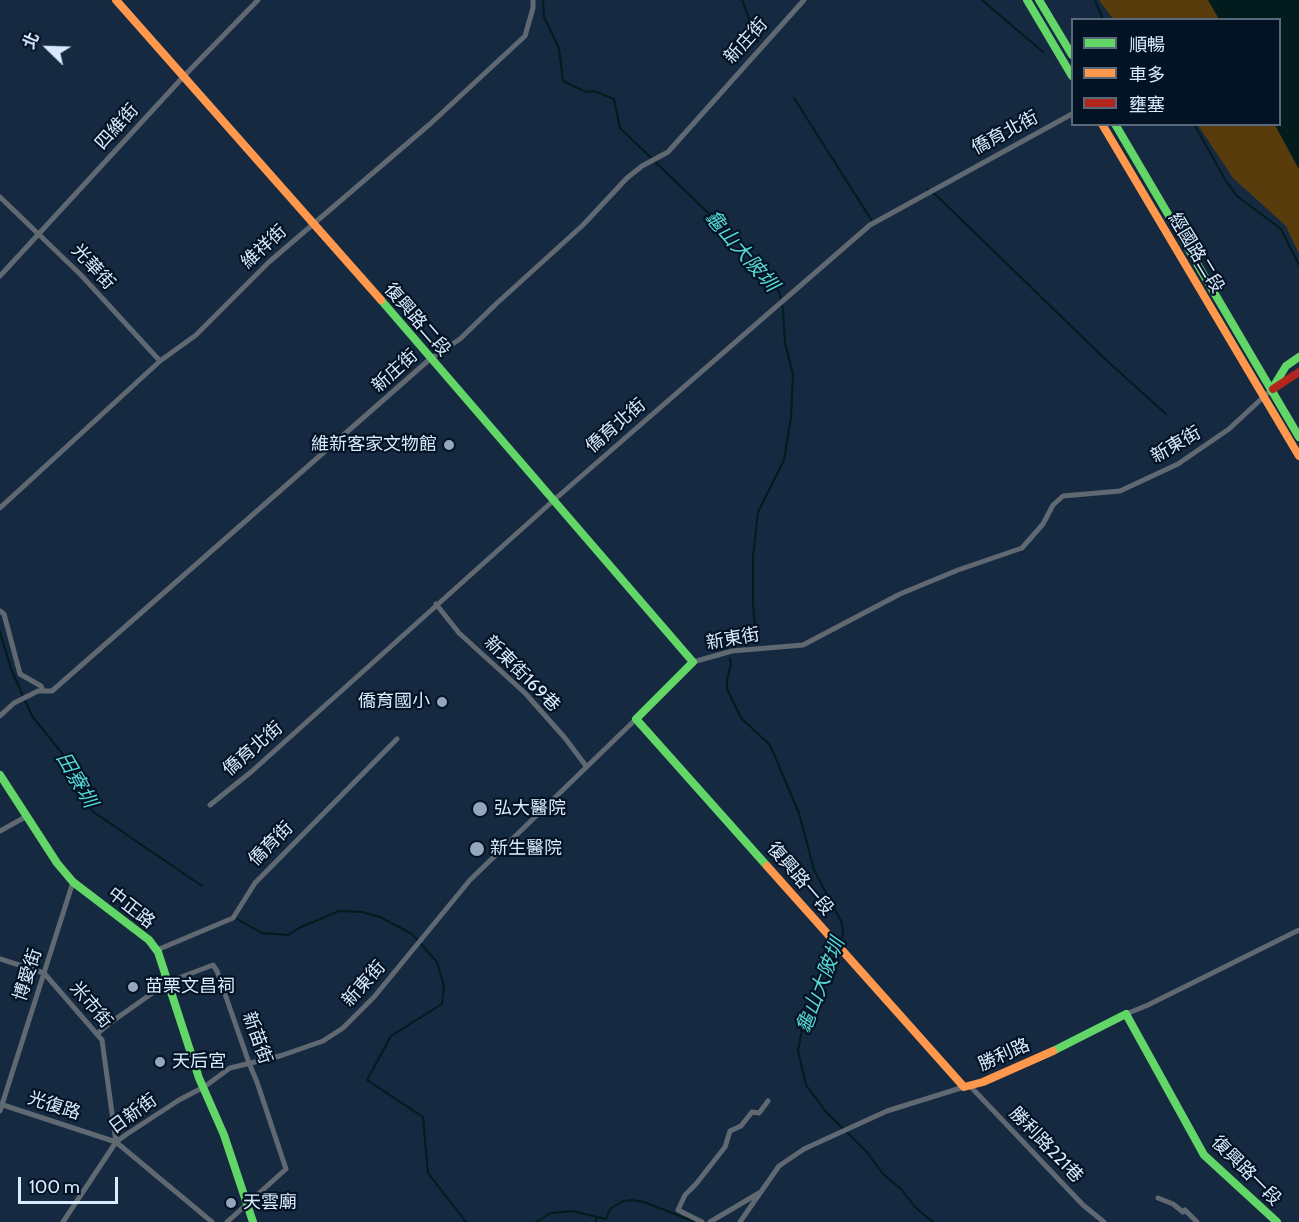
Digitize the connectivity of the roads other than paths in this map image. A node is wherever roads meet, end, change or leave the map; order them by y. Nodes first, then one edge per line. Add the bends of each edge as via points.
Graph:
1 (116, 0) edge
2 (258, 0) edge
3 (533, 0) edge
4 (804, 0) edge
5 (1027, 0) edge
6 (1040, 0) edge
7 (1071, 52) edge
8 (1071, 74) edge
9 (184, 76) junction
10 (1071, 115) edge
11 (1103, 126) edge
12 (1115, 126) edge
13 (0, 197) edge
14 (313, 223) junction
15 (39, 233) junction
16 (0, 276) edge
17 (1298, 358) edge
18 (430, 359) junction
19 (160, 361) junction
20 (1299, 372) edge
21 (1272, 389) junction
22 (1264, 398) junction
23 (1299, 437) edge
24 (1299, 456) edge
25 (554, 500) junction
26 (0, 508) edge
27 (436, 604) junction
28 (0, 611) edge
29 (693, 662) junction
30 (40, 690) junction
31 (0, 716) edge
32 (636, 719) junction
33 (397, 739) dead end
34 (586, 766) junction
35 (0, 775) edge
36 (210, 805) dead end
37 (27, 816) junction
38 (0, 831) edge
39 (73, 882) junction
40 (1299, 930) edge
41 (157, 950) junction
42 (0, 959) edge
43 (44, 973) junction
44 (168, 982) junction
45 (1126, 1014) junction
46 (98, 1033) junction
47 (249, 1063) junction
48 (967, 1086) junction
49 (204, 1087) junction
50 (768, 1101) dead end
51 (1, 1107) edge
52 (116, 1142) junction
53 (761, 1192) junction
54 (1158, 1198) dead end
55 (248, 1204) junction
56 (63, 1222) edge
57 (212, 1222) edge
58 (227, 1222) edge
59 (253, 1222) edge
60 (702, 1222) edge
61 (710, 1222) edge
62 (740, 1222) edge
63 (1104, 1222) edge
64 (1197, 1222) edge
65 (1277, 1222) edge

1 - 9 street, 復興路二段
2 - 9 street, 四維街
3 - 14 street, 維祥街 via 525,36 430,124
4 - 18 street, 新庄街 via 668,152 627,178 583,225 460,339
5 - 8 street
6 - 7 street
9 - 14 street, 復興路二段
9 - 15 street, 四維街
10 - 25 street, 僑育北街 via 870,225
11 - 22 street, 經國路二段
12 - 21 street, 經國路二段
13 - 15 street, 光華街
14 - 18 street, 復興路二段
14 - 19 street, 維祥街 via 196,335
15 - 16 street, 四維街
15 - 19 street, 光華街
17 - 21 street via 1286,366
18 - 25 street, 復興路二段
18 - 30 street, 新庄街 via 52,691
19 - 26 street, 維祥街
20 - 21 street
21 - 22 street, 新東街
21 - 23 street, 經國路二段
22 - 24 street, 經國路二段
22 - 29 street, 新東街 via 1215,440 1178,464 1120,491 1063,496 1022,548 900,594 803,645 732,651
25 - 27 street, 僑育北街
25 - 29 street, 復興路二段
27 - 34 street, 新東街169巷 via 459,633 525,693
27 - 36 street, 僑育北街
28 - 30 street via 20,674 41,686
29 - 32 street, 新東街
30 - 31 street, 新庄街 via 14,703
32 - 34 street, 新東街
32 - 48 street, 復興路一段
33 - 41 street, 僑育街 via 255,883 234,918
34 - 47 street, 新東街 via 470,880 343,1029 324,1041
35 - 37 street, 中正路
37 - 38 street
37 - 39 street, 中正路
39 - 41 street, 中正路
39 - 43 street, 博愛街
40 - 45 street, 勝利路
41 - 44 street, 中正路
42 - 43 street
43 - 46 street, 米市街
43 - 51 street, 博愛街
44 - 46 street
44 - 47 street, 新苗街 via 213,964
44 - 49 street, 中正路
45 - 48 street, 勝利路 via 1057,1049
45 - 65 street, 復興路一段 via 1204,1155
46 - 52 street, 米市街
47 - 49 street, 日新街 via 230,1068
47 - 55 street, 新苗街 via 286,1169
48 - 53 street, 勝利路 via 887,1111 804,1149 779,1166
48 - 63 street, 勝利路221巷
49 - 52 street, 日新街
49 - 55 street, 中正路
50 - 60 street via 759,1113 752,1112 741,1126 730,1131 725,1147 685,1195 678,1210
51 - 52 street, 光復路
52 - 56 street, 日新街
52 - 57 street, 光復路
53 - 61 street
53 - 62 street, 勝利路
54 - 64 street via 1185,1210
55 - 58 street
55 - 59 street, 中正路

